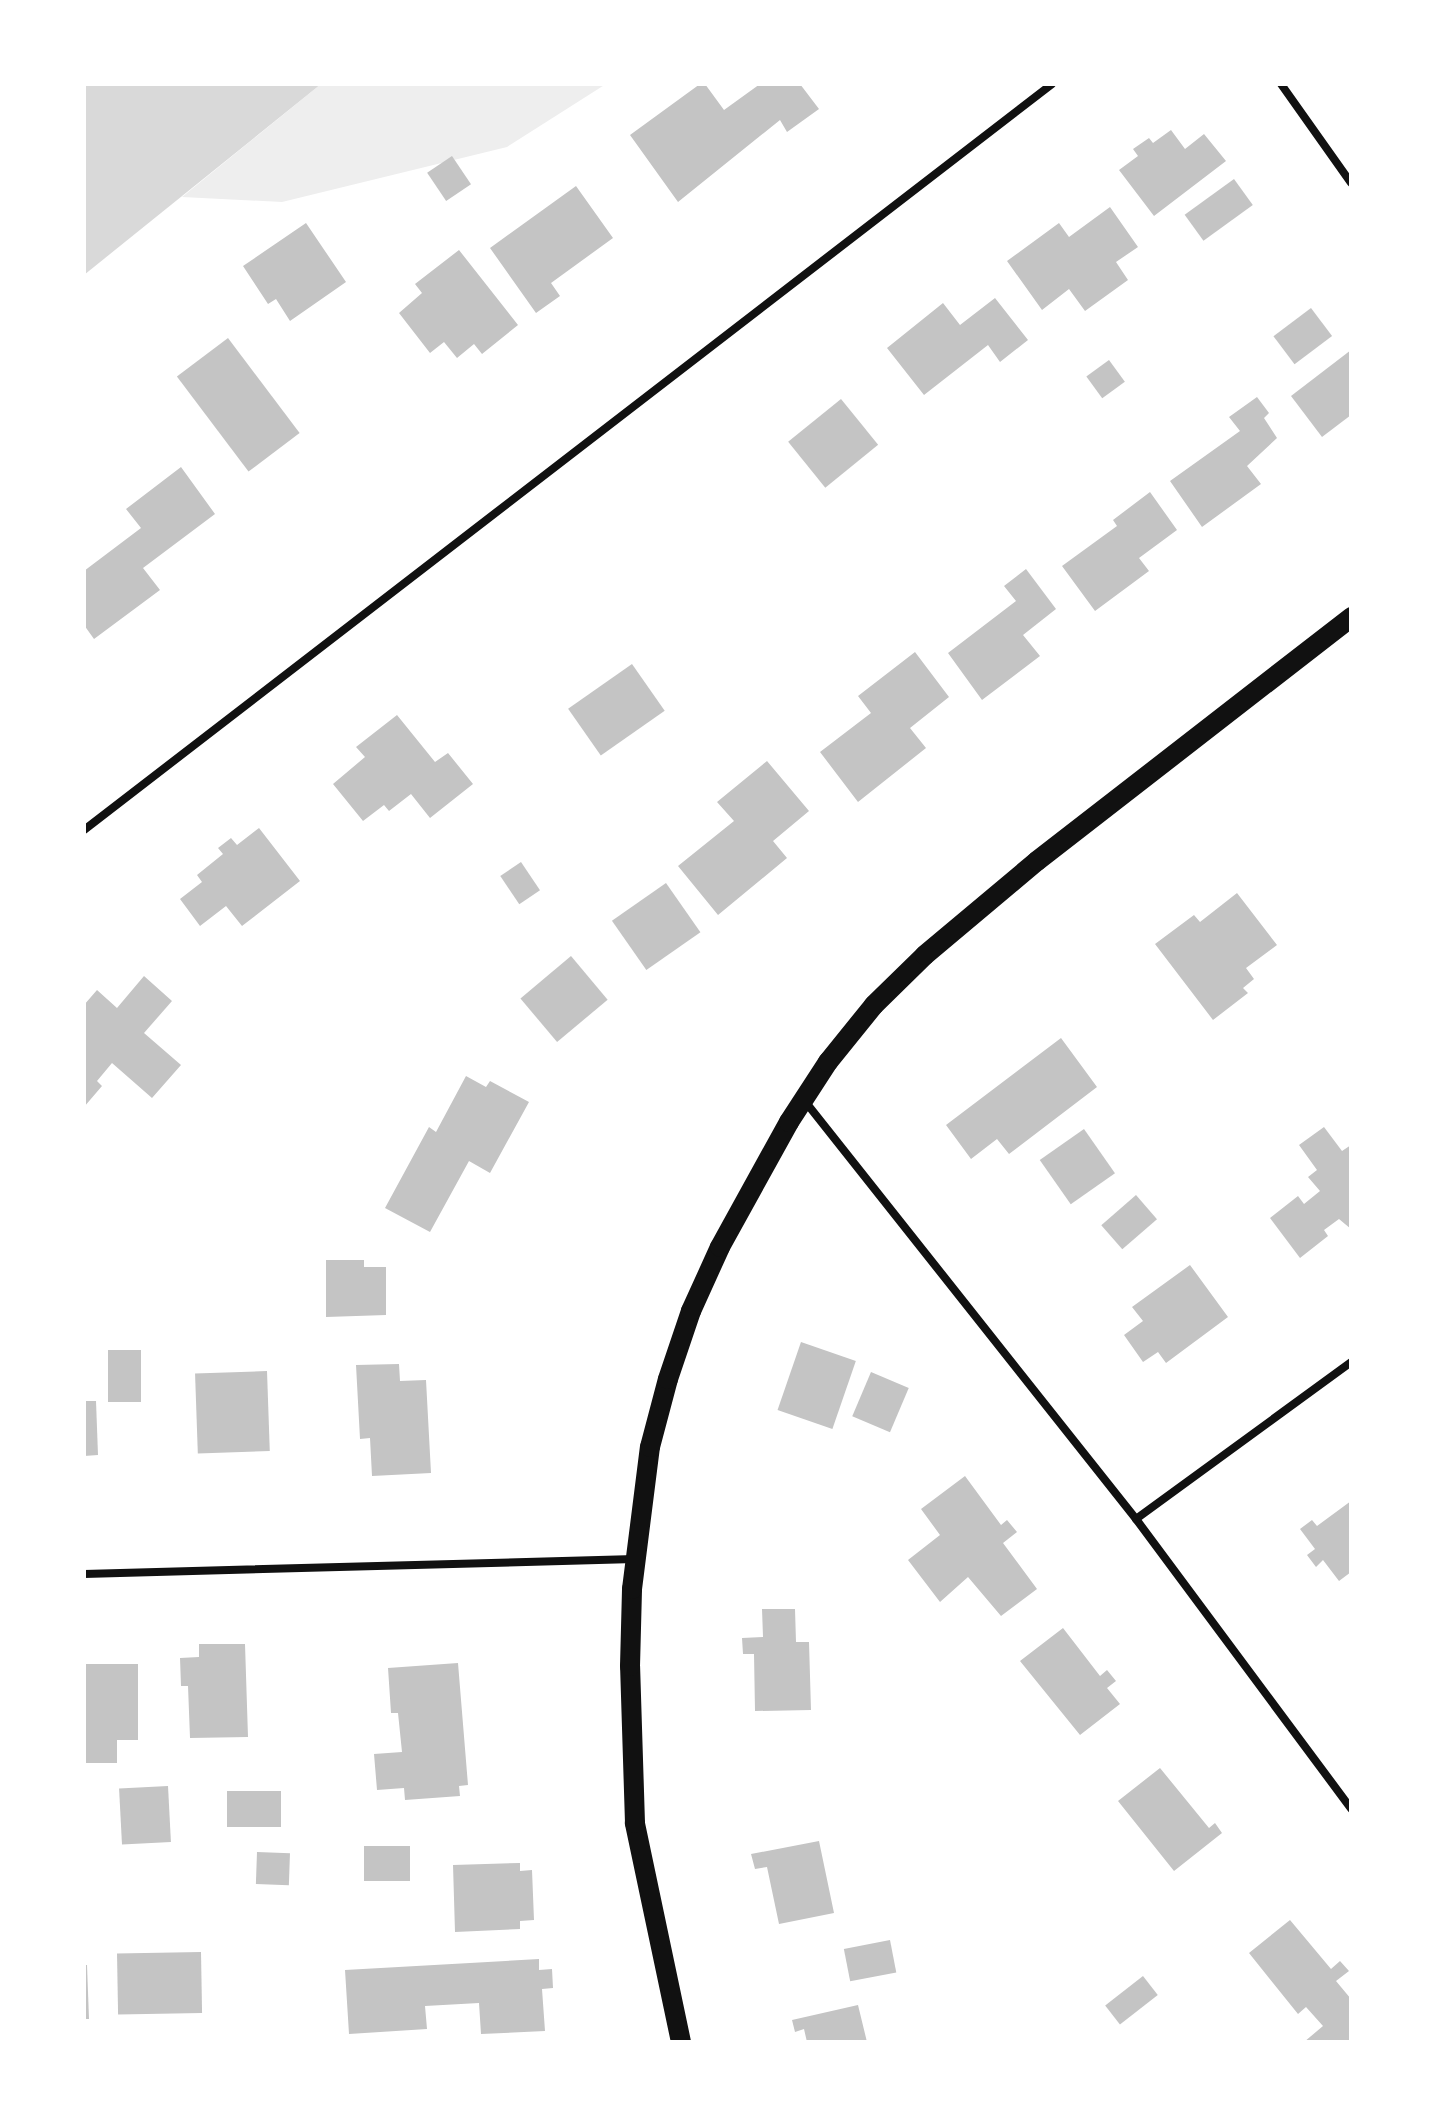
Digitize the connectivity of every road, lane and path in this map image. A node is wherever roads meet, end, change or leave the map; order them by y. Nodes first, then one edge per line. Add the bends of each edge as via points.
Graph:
1 (1052, 84) edge
2 (1281, 84) edge
3 (1351, 183) edge
4 (1351, 617) edge
5 (84, 830) edge
6 (803, 1100) junction
7 (1351, 1362) edge
8 (1136, 1519) junction
9 (635, 1559) junction
10 (84, 1574) edge
11 (1351, 1809) edge
12 (681, 2042) edge

1 - 5 street
2 - 3 street
4 - 6 main road via 1037,861 925,955 874,1005
6 - 8 street
6 - 9 main road via 752,1184 691,1311 650,1447
7 - 8 street
8 - 11 street
9 - 10 street
9 - 12 main road via 630,1666 635,1823

